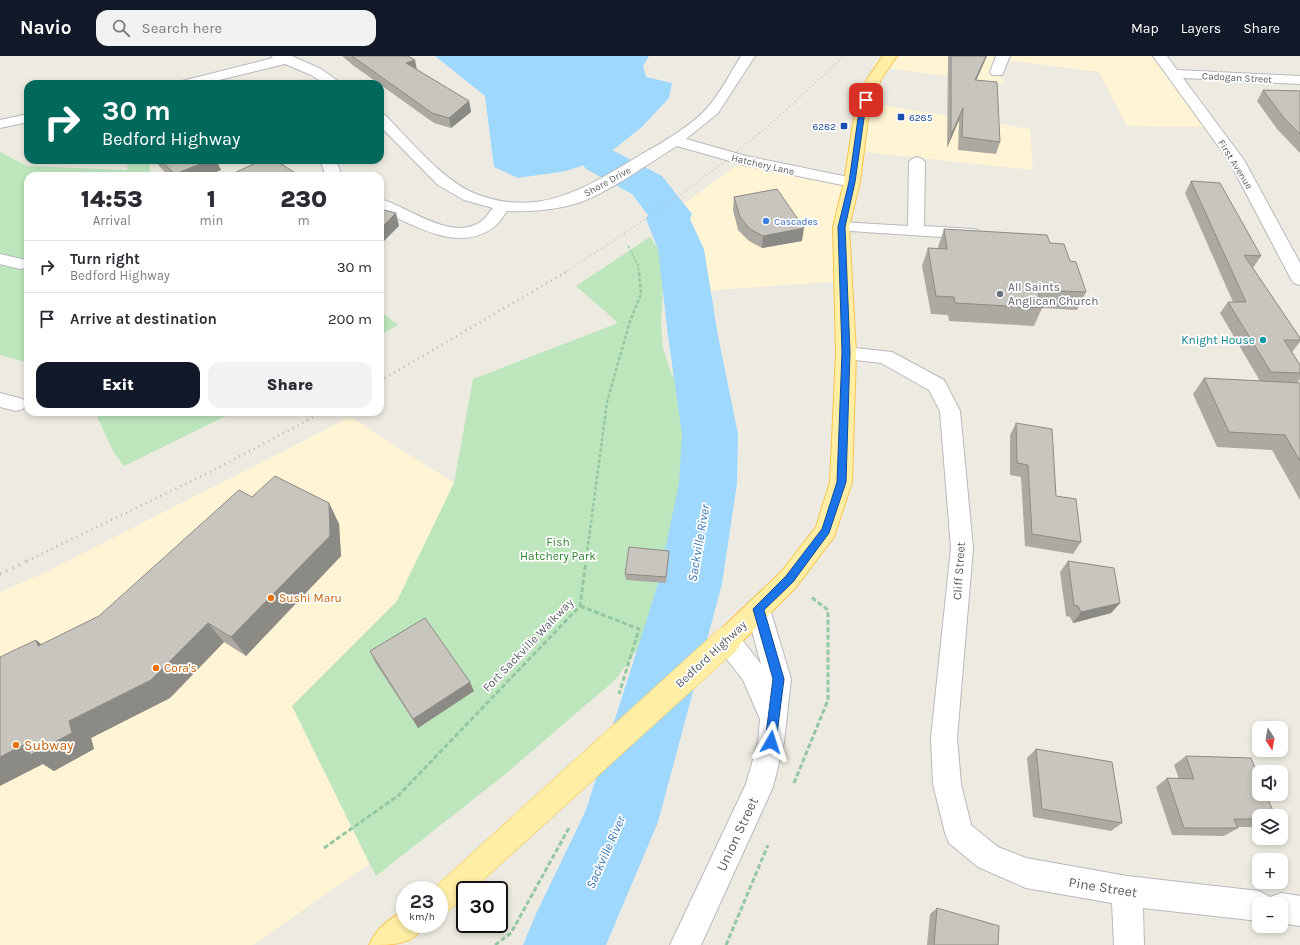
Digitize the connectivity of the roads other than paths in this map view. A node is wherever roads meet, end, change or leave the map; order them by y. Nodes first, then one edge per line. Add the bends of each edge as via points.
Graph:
1 (748, 56) edge
2 (890, 56) edge
3 (1000, 56) edge
4 (1160, 56) edge
5 (282, 57) edge
6 (251, 69) junction
7 (997, 72) dead end
8 (1175, 74) junction
9 (204, 80) edge
10 (243, 80) edge
11 (329, 80) edge
12 (1300, 80) edge
13 (24, 119) edge
14 (384, 122) edge
15 (0, 124) edge
16 (675, 141) junction
17 (917, 162) dead end
18 (852, 182) junction
19 (384, 206) edge
20 (503, 206) junction
21 (841, 227) junction
22 (916, 231) junction
23 (979, 235) edge
24 (0, 259) edge
25 (20, 264) dead end
26 (1300, 279) edge
27 (846, 352) junction
28 (758, 609) junction
29 (727, 640) junction
30 (773, 718) junction
31 (959, 833) joint
32 (1127, 892) junction
33 (448, 893) edge
34 (1252, 905) edge
35 (1288, 909) edge
36 (1300, 911) edge
37 (399, 933) edge
38 (384, 945) edge
39 (685, 945) edge
40 (1129, 945) edge

1 - 16 street, Shore Drive via 713,110
2 - 18 main road, Bedford Highway via 874,79 862,111
3 - 7 street
4 - 8 street, First Avenue
5 - 6 street
5 - 11 street
6 - 9 street
6 - 10 street
8 - 12 street, Cadogan Street
8 - 26 street, First Avenue via 1236,160
13 - 15 street
14 - 20 street, Shore Drive via 444,182 470,197
16 - 18 street, Hatchery Lane via 744,160
16 - 20 street, Shore Drive via 592,192 556,203 529,207
17 - 22 street
18 - 21 main road, Bedford Highway
19 - 20 street via 444,232 467,233 488,224
21 - 22 street
21 - 27 main road, Bedford Highway
22 - 23 street
24 - 25 street
27 - 28 main road, Bedford Highway via 841,482 826,531 789,579
27 - 31 street, Cliff Street via 885,357 937,385 950,411 962,548 944,738 947,784
28 - 29 main road, Bedford Highway
28 - 30 street, Union Street via 778,679
29 - 30 street, Union Street via 752,672
29 - 33 main road, Bedford Highway, bridge
30 - 39 street, Union Street via 771,742 759,787
31 - 32 street, Pine Street via 988,857 1026,873
32 - 34 street, Pine Street
32 - 40 street
35 - 36 street
37 - 38 main road

